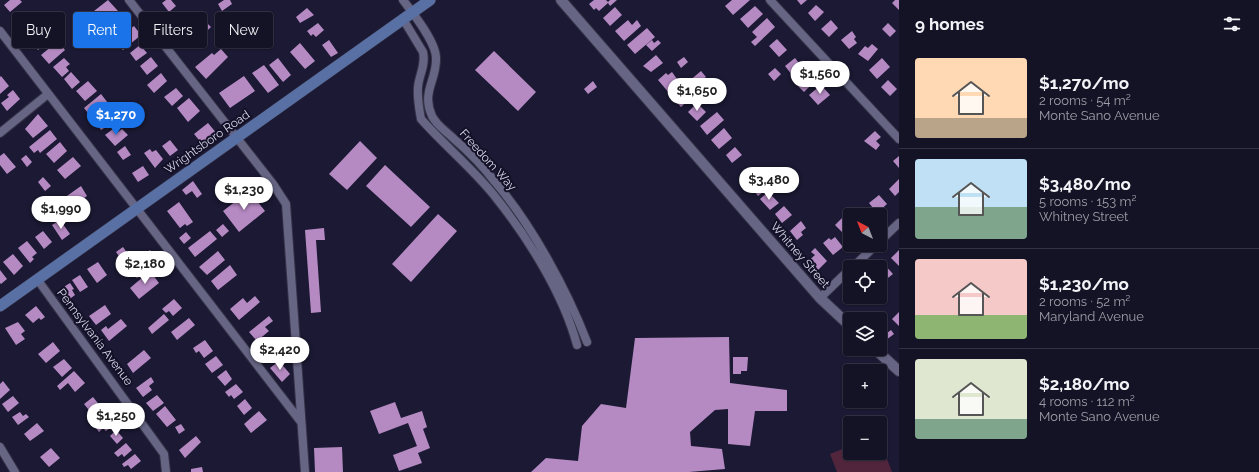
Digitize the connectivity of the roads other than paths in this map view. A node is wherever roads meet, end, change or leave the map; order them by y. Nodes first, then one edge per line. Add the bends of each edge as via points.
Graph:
1 (129, 0) edge
2 (403, 0) edge
3 (430, 0) edge
4 (561, 0) edge
5 (770, 0) edge
6 (412, 12) junction
7 (403, 19) junction
8 (0, 31) edge
9 (48, 94) junction
10 (0, 132) edge
11 (236, 138) junction
12 (899, 139) edge
13 (136, 208) junction
14 (899, 223) edge
15 (887, 234) edge
16 (869, 252) edge
17 (860, 260) edge
18 (843, 277) edge
19 (37, 279) junction
20 (820, 298) junction
21 (1, 304) edge
22 (843, 319) edge
23 (586, 342) dead end
24 (577, 346) dead end
25 (883, 356) edge
26 (899, 371) edge
27 (302, 423) junction
28 (0, 447) edge
29 (15, 472) edge
30 (166, 472) edge
31 (305, 472) edge

1 - 11 street
2 - 6 street, Freedom Way
3 - 6 main road, Wrightsboro Road
4 - 20 street, Whitney Street
5 - 12 street
6 - 7 main road, Wrightsboro Road
6 - 23 street, Freedom Way via 434,48 436,58 427,94 432,117 438,126 496,182 511,202 553,270
7 - 11 main road, Wrightsboro Road
7 - 24 street, Freedom Way via 423,52 418,85 421,119 493,194 532,249 574,332
8 - 9 street
9 - 10 street
9 - 13 street
11 - 13 main road, Wrightsboro Road
11 - 27 street via 274,184 286,204
13 - 19 main road, Wrightsboro Road
13 - 27 street
14 - 15 street
16 - 17 street
18 - 20 street
19 - 21 main road, Wrightsboro Road
19 - 30 street, Pennsylvania Avenue via 164,454
20 - 22 street, Whitney Street
25 - 26 street
27 - 31 street
28 - 29 street

